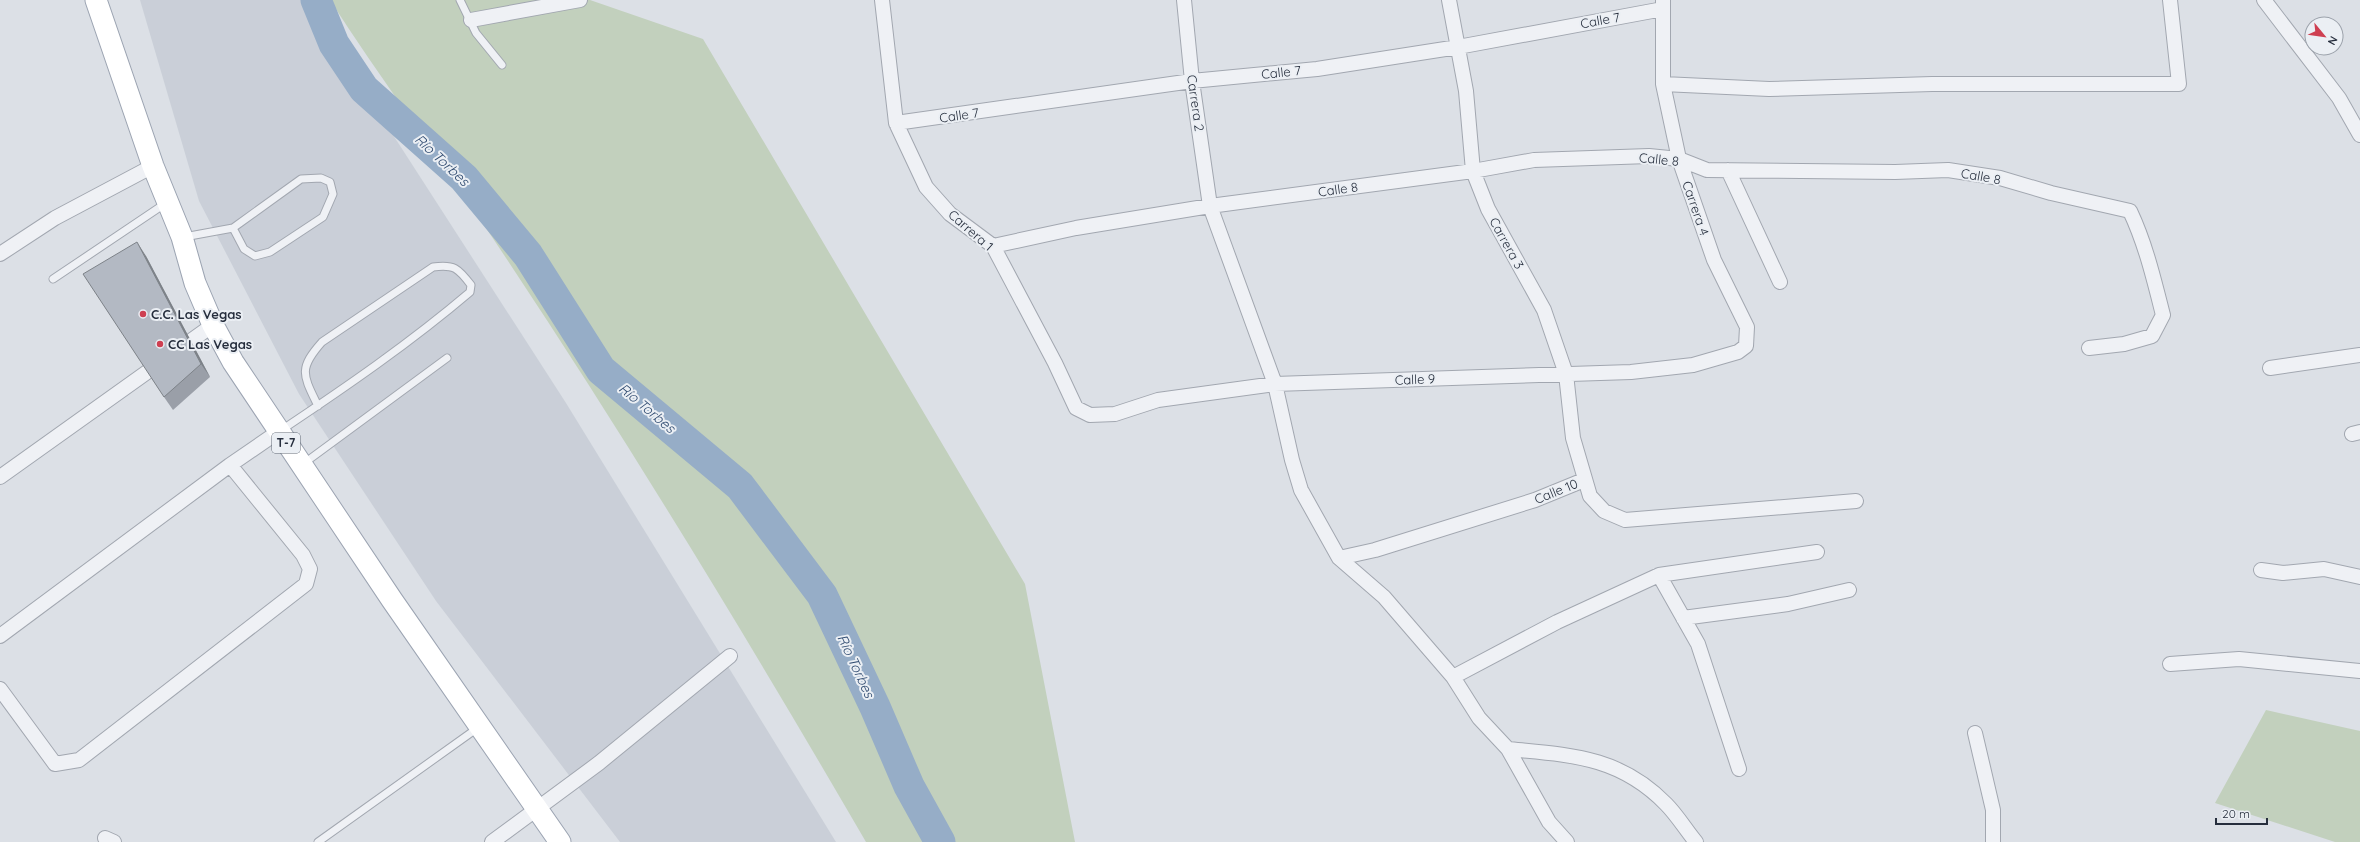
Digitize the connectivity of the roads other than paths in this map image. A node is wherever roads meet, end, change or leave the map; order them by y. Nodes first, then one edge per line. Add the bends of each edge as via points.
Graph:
1 (96, 0) edge
2 (460, 0) edge
3 (580, 0) edge
4 (882, 0) edge
5 (1184, 0) edge
6 (1449, 0) edge
7 (2170, 0) edge
8 (2264, 0) edge
9 (1663, 4) edge
10 (470, 20) junction
11 (1458, 47) junction
12 (502, 66) dead end
13 (1192, 81) junction
14 (1663, 84) junction
15 (896, 123) junction
16 (2360, 135) edge
17 (1679, 159) junction
18 (152, 166) junction
19 (1728, 170) junction
20 (1474, 171) junction
21 (168, 202) junction
22 (1210, 206) junction
23 (233, 228) junction
24 (182, 237) junction
25 (993, 246) junction
26 (0, 254) edge
27 (53, 279) dead end
28 (1780, 282) dead end
29 (213, 325) junction
30 (1747, 337) joint
31 (2089, 348) dead end
32 (2360, 355) edge
33 (447, 358) dead end
34 (2270, 368) dead end
35 (1566, 374) junction
36 (1275, 384) junction
37 (318, 406) junction
38 (1076, 408) joint
39 (278, 432) junction
40 (230, 465) junction
41 (301, 465) junction
42 (0, 477) edge
43 (1584, 480) junction
44 (1856, 501) dead end
45 (1817, 552) dead end
46 (1339, 558) junction
47 (2261, 570) dead end
48 (1659, 575) junction
49 (2360, 577) edge
50 (1849, 590) dead end
51 (1683, 618) junction
52 (0, 636) edge
53 (730, 656) dead end
54 (2170, 664) dead end
55 (2360, 671) edge
56 (1453, 677) junction
57 (0, 689) edge
58 (479, 727) junction
59 (1975, 733) dead end
60 (1508, 749) junction
61 (1739, 769) dead end
62 (537, 810) junction
63 (318, 842) edge
64 (492, 842) edge
65 (560, 842) edge
66 (1567, 842) edge
67 (1696, 842) edge
68 (1993, 842) edge

1 - 18 main road, T-7
2 - 10 lane
3 - 10 street
4 - 15 street, Carrera 1
5 - 13 street, Carrera 2
6 - 11 street, Carrera 3
7 - 14 street via 2179,84 1932,84 1769,89
8 - 16 street via 2339,98
9 - 11 street, Calle 7
9 - 14 street, Carrera 4
10 - 12 lane via 476,33
11 - 13 street, Calle 7 via 1316,69
11 - 20 street, Carrera 3 via 1466,91
13 - 15 street, Calle 7
13 - 22 street, Carrera 2
14 - 17 street, Carrera 4
15 - 25 street, Carrera 1 via 926,187 950,214
17 - 19 street, Calle 8 via 1707,170
17 - 20 street, Calle 8 via 1621,156 1534,160
17 - 30 street, Carrera 4 via 1714,260 1747,327
18 - 21 main road, T-7
18 - 26 street via 55,218
19 - 28 street
19 - 31 street, Calle 8 via 1948,170 2000,178 2050,193 2130,211 2149,260 2163,315 2152,336 2124,344
20 - 22 street, Calle 8
20 - 35 street, Carrera 3 via 1488,209 1544,310
21 - 24 main road, T-7
21 - 27 lane
22 - 25 street, Calle 8 via 1076,228
22 - 36 street, Carrera 2
23 - 23 lane via 301,179 321,178 330,182 333,194 323,217 270,252 255,256 244,249
23 - 24 lane
24 - 29 main road, T-7 via 196,283
25 - 38 street, Carrera 1
29 - 39 main road, T-7 via 233,362
29 - 42 street
30 - 35 street, Calle 9 via 1746,346 1738,352 1693,365 1631,372
32 - 34 street
33 - 41 lane
35 - 36 street, Calle 9
35 - 43 street, Carrera 3 via 1573,438
36 - 38 street, Calle 9 via 1158,400 1115,414 1090,415
36 - 46 street, Carrera 2 via 1301,490
37 - 37 lane via 408,342 470,292 471,285 460,271 448,265 433,267 322,342 307,359 306,370 308,384
37 - 39 lane
39 - 40 street
39 - 41 main road, T-7
40 - 52 street
40 - 57 street via 303,555 310,568 306,584 79,760 55,764
41 - 58 main road, T-7
43 - 44 street, Calle 10 via 1590,496 1604,511 1625,520
43 - 46 street, Calle 10 via 1535,500 1375,550
45 - 48 street
46 - 56 street, Carrera 2 via 1384,597
47 - 49 street via 2283,572 2324,569
48 - 51 street
48 - 56 street via 1557,622
50 - 51 street via 1788,604
51 - 61 street via 1698,644
53 - 62 street
54 - 55 street via 2239,659
56 - 60 street, Carrera 2 via 1479,718
58 - 62 main road, T-7
58 - 63 lane
59 - 68 street via 1993,810
60 - 66 street, Carrera 2 via 1549,822
60 - 67 street via 1583,757 1628,774 1666,804
62 - 64 street
62 - 65 main road, T-7

